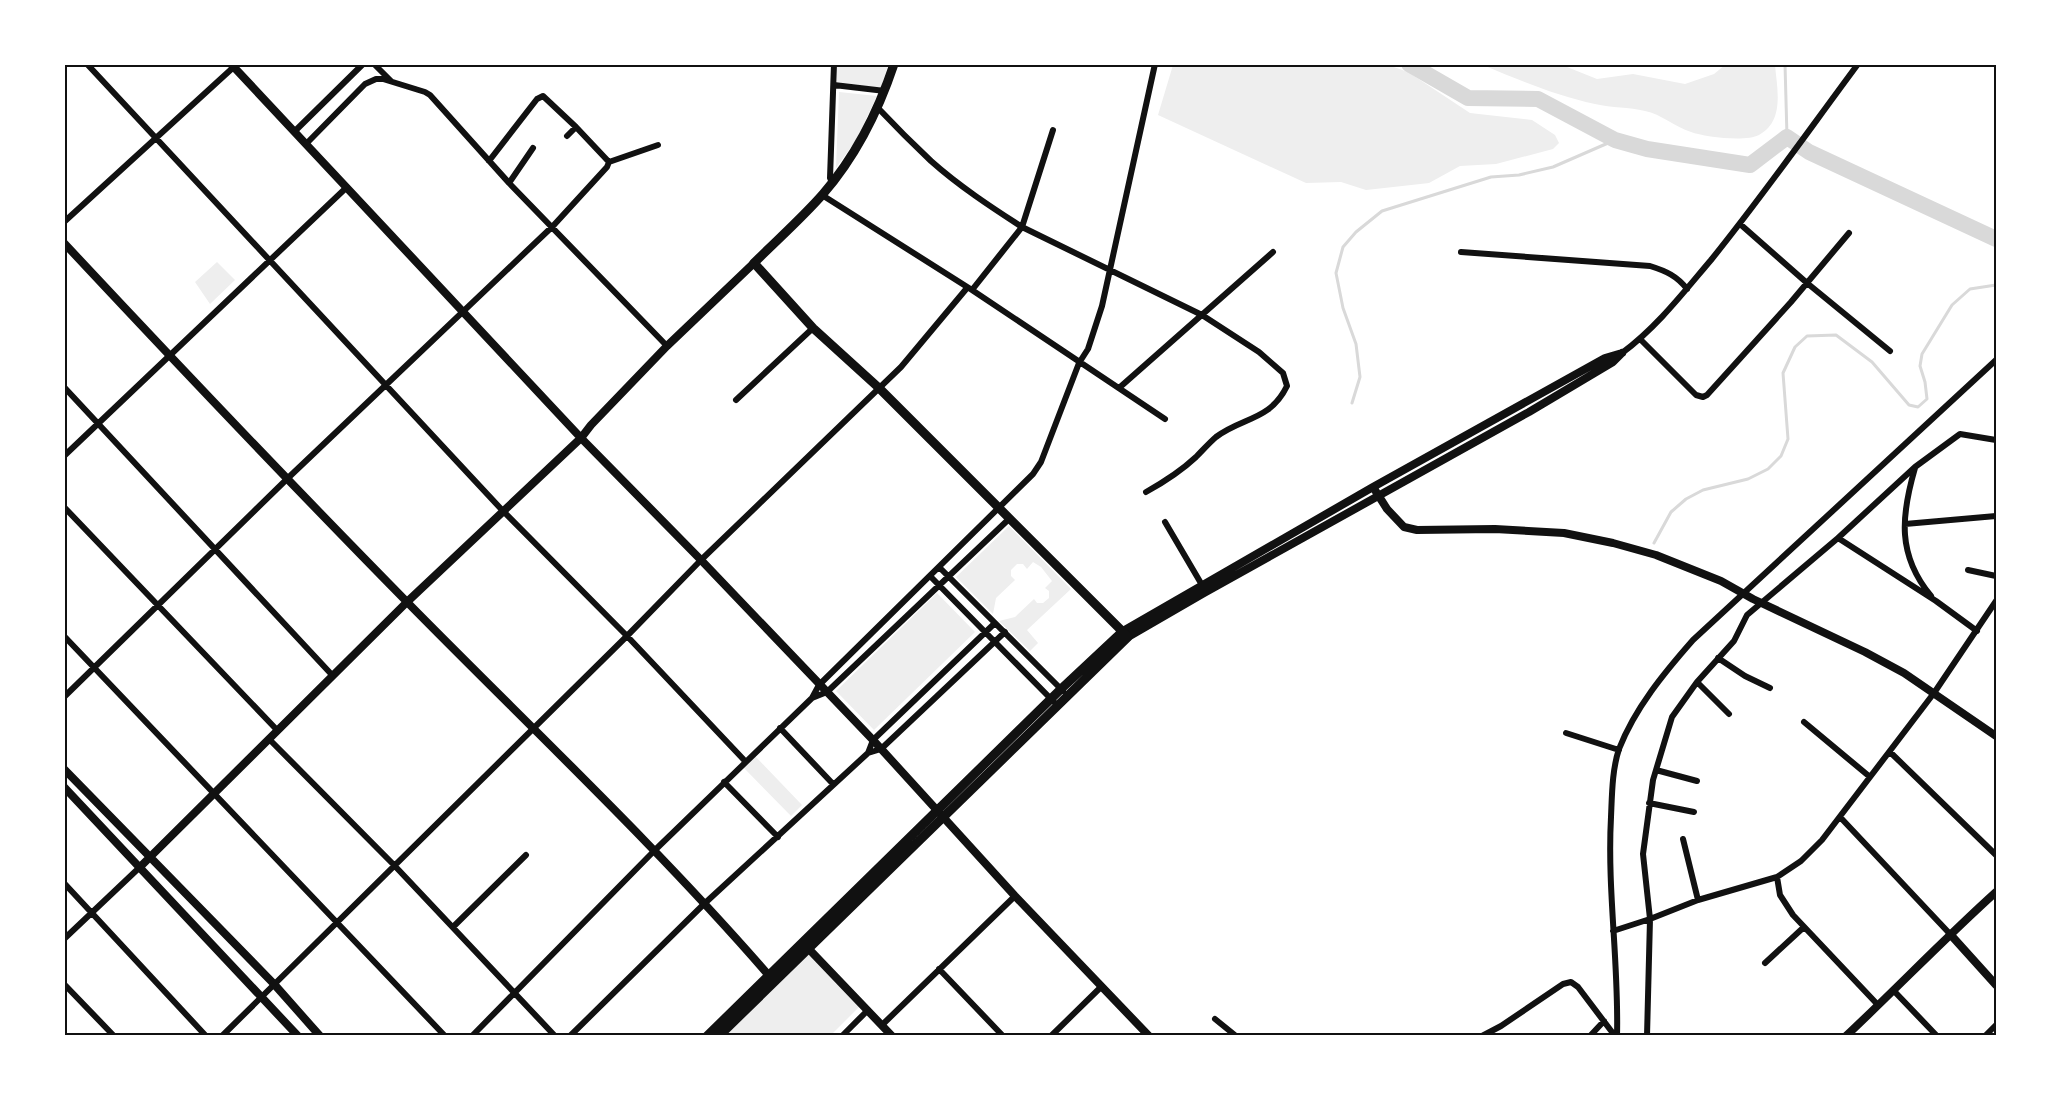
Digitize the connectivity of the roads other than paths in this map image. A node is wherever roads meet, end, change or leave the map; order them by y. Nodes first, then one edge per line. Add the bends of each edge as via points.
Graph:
1 (87, 64) edge
2 (363, 64) edge
3 (834, 64) edge
4 (1155, 64) edge
5 (1858, 64) edge
6 (894, 65) edge
7 (234, 66) edge
8 (376, 66) edge
9 (392, 82) junction
10 (834, 85) junction
11 (885, 91) junction
12 (878, 108) junction
13 (576, 126) junction
14 (1053, 130) dead end
15 (295, 132) junction
16 (567, 136) dead end
17 (156, 138) junction
18 (306, 144) junction
19 (658, 145) dead end
20 (533, 148) dead end
21 (489, 161) junction
22 (609, 162) junction
23 (509, 183) junction
24 (832, 183) junction
25 (347, 187) junction
26 (822, 195) junction
27 (64, 222) edge
28 (1740, 224) junction
29 (553, 226) junction
30 (1022, 227) junction
31 (1849, 233) dead end
32 (64, 243) edge
33 (1273, 252) dead end
34 (1461, 252) dead end
35 (270, 261) junction
36 (754, 263) junction
37 (1111, 271) junction
38 (1807, 283) junction
39 (970, 289) junction
40 (1688, 289) junction
41 (464, 312) junction
42 (1202, 315) junction
43 (813, 327) junction
44 (1640, 339) junction
45 (667, 346) junction
46 (1890, 351) dead end
47 (1622, 352) junction
48 (170, 356) junction
49 (1996, 360) edge
50 (1079, 363) junction
51 (386, 384) junction
52 (64, 387) edge
53 (879, 388) junction
54 (1119, 388) junction
55 (736, 400) dead end
56 (1525, 404) junction
57 (1529, 412) junction
58 (1165, 419) dead end
59 (1495, 420) junction
60 (100, 424) junction
61 (1500, 429) junction
62 (581, 438) junction
63 (1996, 440) edge
64 (1440, 449) junction
65 (64, 456) edge
66 (1446, 459) junction
67 (1916, 467) junction
68 (288, 478) junction
69 (1373, 487) junction
70 (1146, 492) dead end
71 (1379, 495) junction
72 (64, 507) edge
73 (1000, 507) junction
74 (503, 511) junction
75 (1996, 516) edge
76 (1010, 518) junction
77 (1165, 522) dead end
78 (1905, 524) junction
79 (1838, 537) junction
80 (214, 550) junction
81 (1269, 552) junction
82 (701, 560) junction
83 (939, 567) junction
84 (1968, 570) dead end
85 (930, 576) junction
86 (949, 576) junction
87 (1996, 576) edge
88 (940, 585) junction
89 (1202, 585) junction
90 (1744, 594) junction
91 (1183, 601) junction
92 (1936, 601) junction
93 (1996, 601) edge
94 (407, 602) junction
95 (1761, 603) junction
96 (157, 605) junction
97 (995, 623) junction
98 (1005, 632) junction
99 (1977, 632) junction
100 (986, 633) junction
101 (1126, 634) junction
102 (64, 636) edge
103 (627, 636) junction
104 (995, 642) junction
105 (1718, 658) junction
106 (94, 667) junction
107 (333, 676) junction
108 (1697, 682) junction
109 (819, 685) junction
110 (1770, 688) dead end
111 (827, 692) junction
112 (1065, 692) junction
113 (1934, 693) junction
114 (64, 696) edge
115 (812, 698) junction
116 (1054, 702) junction
117 (1729, 714) dead end
118 (1804, 722) dead end
119 (532, 728) junction
120 (780, 728) junction
121 (278, 730) junction
122 (1566, 733) dead end
123 (1996, 736) edge
124 (269, 739) junction
125 (873, 740) junction
126 (881, 749) junction
127 (1619, 750) junction
128 (1890, 752) junction
129 (868, 753) junction
130 (745, 761) junction
131 (64, 769) edge
132 (1656, 770) junction
133 (1870, 777) junction
134 (1697, 781) dead end
135 (724, 782) junction
136 (833, 784) junction
137 (64, 787) edge
138 (215, 794) junction
139 (1649, 803) junction
140 (1694, 812) dead end
141 (941, 813) junction
142 (1840, 817) junction
143 (778, 837) junction
144 (1683, 839) dead end
145 (654, 851) junction
146 (526, 855) dead end
147 (1996, 855) edge
148 (149, 857) junction
149 (393, 864) junction
150 (140, 867) junction
151 (1777, 877) junction
152 (64, 883) edge
153 (1996, 892) edge
154 (1016, 896) junction
155 (1698, 900) junction
156 (704, 904) junction
157 (93, 912) junction
158 (1650, 920) junction
159 (336, 921) junction
160 (453, 927) junction
161 (1804, 927) junction
162 (1613, 931) junction
163 (1950, 934) junction
164 (64, 939) edge
165 (805, 945) junction
166 (1765, 963) dead end
167 (939, 969) junction
168 (772, 978) junction
169 (64, 984) edge
170 (274, 984) junction
171 (1996, 985) edge
172 (1102, 986) junction
173 (1894, 991) junction
174 (515, 992) junction
175 (261, 997) junction
176 (1878, 1005) junction
177 (868, 1010) junction
178 (1215, 1019) dead end
179 (1604, 1021) junction
180 (882, 1025) junction
181 (1996, 1025) edge
182 (114, 1035) edge
183 (206, 1035) edge
184 (222, 1035) edge
185 (298, 1035) edge
186 (320, 1035) edge
187 (445, 1035) edge
188 (472, 1035) edge
189 (555, 1035) edge
190 (570, 1035) edge
191 (707, 1035) edge
192 (719, 1035) edge
193 (842, 1035) edge
194 (892, 1035) edge
195 (1003, 1035) edge
196 (1051, 1035) edge
197 (1149, 1035) edge
198 (1236, 1035) edge
199 (1482, 1035) edge
200 (1590, 1035) edge
201 (1616, 1035) edge
202 (1647, 1035) edge
203 (1846, 1035) edge
204 (1937, 1035) edge
205 (1985, 1035) edge

1 - 17 street
2 - 15 street
3 - 10 street
4 - 37 street
5 - 28 street
6 - 11 main road
7 - 15 main road
7 - 17 street
8 - 9 street
9 - 18 street via 376,79 365,84
9 - 21 street via 430,95
10 - 11 street
10 - 24 street
11 - 12 main road
12 - 24 main road via 861,142
12 - 30 street via 931,161 970,193
13 - 16 street
13 - 21 street via 540,97
13 - 22 street
14 - 30 street
15 - 18 main road
17 - 27 street
17 - 35 street
18 - 25 main road
19 - 22 street
20 - 23 street
21 - 23 street
22 - 29 street
23 - 29 street
24 - 26 main road
25 - 35 street
25 - 41 main road
26 - 36 main road
26 - 39 street
28 - 38 street
28 - 40 street
29 - 41 street
29 - 45 street
30 - 37 street
30 - 39 street
31 - 38 street
32 - 48 main road
33 - 42 street
34 - 40 street via 1650,266 1678,278
35 - 48 street
35 - 51 street
36 - 43 main road
36 - 45 main road
37 - 42 street
37 - 50 street via 1089,349
38 - 44 street via 1714,389 1702,397 1690,390
38 - 46 street
39 - 50 street
39 - 53 street
40 - 44 street
41 - 51 street
41 - 62 main road
42 - 54 street
42 - 70 street via 1279,369 1287,386 1267,411 1222,433 1179,471
43 - 53 main road
43 - 55 street
44 - 47 street
45 - 62 main road
47 - 56 street
47 - 57 street via 1613,362
48 - 60 street
48 - 68 main road
49 - 90 street
50 - 54 street
50 - 73 street via 1041,462
51 - 68 street
51 - 74 street
52 - 60 street
53 - 73 main road
53 - 82 street
54 - 58 street
56 - 57 street
56 - 59 street
57 - 61 street
59 - 61 street
59 - 64 street
60 - 65 street
60 - 80 street
61 - 66 street
62 - 74 main road
62 - 82 main road
63 - 67 street via 1960,434
64 - 66 street
64 - 69 street
66 - 71 street
67 - 78 street via 1906,501
67 - 79 street
68 - 80 street
68 - 94 main road
69 - 71 street
69 - 81 street
71 - 81 street
71 - 90 street via 1404,527 1580,536 1656,555
72 - 96 street
73 - 76 main road
73 - 83 street
74 - 94 main road
74 - 103 street
75 - 78 street
76 - 86 street
76 - 101 main road
77 - 89 street
78 - 92 street via 1909,562
79 - 92 street
79 - 95 street
80 - 96 street
80 - 107 street
81 - 89 street
81 - 91 street
82 - 103 street
82 - 109 main road
83 - 85 street
83 - 86 street
84 - 87 street
85 - 88 street
85 - 109 street
86 - 88 street
86 - 97 street
88 - 100 street
88 - 111 street
89 - 91 street
90 - 95 street
90 - 127 street via 1667,669 1648,695
91 - 101 street
92 - 99 street
93 - 99 street
94 - 107 main road
94 - 119 main road
95 - 105 street via 1747,615 1734,641
95 - 113 street via 1865,652
96 - 106 street
96 - 121 street
97 - 98 street
97 - 100 street
98 - 104 street
98 - 112 street
99 - 113 street
100 - 104 street
100 - 125 street
101 - 112 main road
102 - 106 street
103 - 119 street
103 - 130 street
104 - 116 street
104 - 126 street
105 - 108 street
105 - 110 street
106 - 114 street
106 - 138 street
107 - 121 main road
108 - 117 street
108 - 132 street via 1672,717
109 - 111 main road
109 - 115 street
111 - 115 street
111 - 125 main road
112 - 116 main road
113 - 123 street
113 - 128 street
115 - 120 street
116 - 141 main road
118 - 133 street
119 - 145 main road
119 - 149 street
120 - 130 street
120 - 136 street
121 - 124 main road
122 - 127 street
124 - 138 main road
124 - 149 street
125 - 126 main road
125 - 129 street
126 - 129 street
126 - 141 main road
127 - 162 street via 1612,785
128 - 133 street
128 - 147 street
129 - 136 street
130 - 135 street
131 - 148 main road
132 - 134 street
132 - 139 street
133 - 142 street
135 - 143 street
135 - 145 street
136 - 143 street
137 - 150 main road
138 - 148 main road
138 - 159 street
139 - 140 street
139 - 158 street via 1642,854
141 - 154 main road
141 - 165 main road
142 - 151 street via 1811,852
142 - 163 street
143 - 156 street
144 - 155 street
145 - 156 main road
145 - 174 street
146 - 160 street
148 - 150 main road
148 - 170 main road
149 - 159 street
149 - 160 street
150 - 157 street
150 - 175 main road
151 - 155 street
151 - 161 street via 1780,895
152 - 157 street
153 - 163 main road
154 - 167 street
154 - 172 main road
155 - 158 street
156 - 168 main road
156 - 190 street
157 - 164 street
157 - 183 street
158 - 162 street
158 - 202 street
159 - 170 street
159 - 187 street
160 - 174 street
161 - 166 street
161 - 176 street
162 - 201 street
163 - 171 street
163 - 173 main road
165 - 168 main road
165 - 177 main road
167 - 180 street
167 - 195 street
168 - 191 main road
168 - 192 main road
169 - 182 street
170 - 175 street
170 - 186 main road
172 - 196 street
172 - 197 main road
173 - 176 main road
173 - 204 street
174 - 188 street
174 - 189 street
175 - 184 street
175 - 185 main road
176 - 203 main road
177 - 180 main road
177 - 193 street
178 - 198 street
179 - 199 street via 1578,987 1566,982
179 - 200 street
179 - 201 street
180 - 194 main road
181 - 205 street

